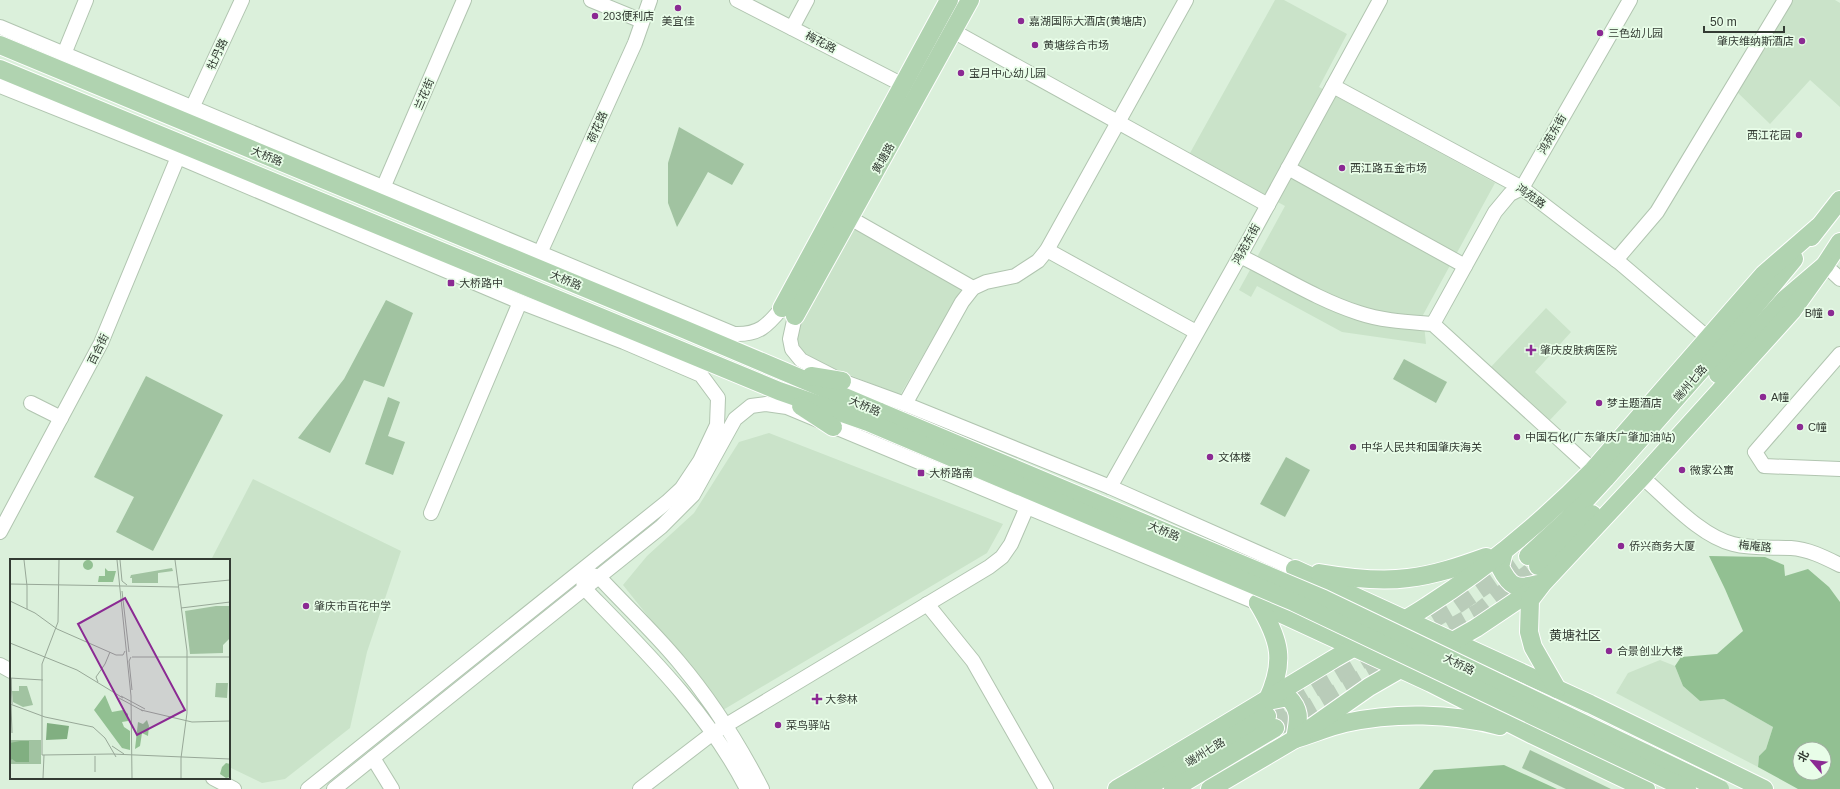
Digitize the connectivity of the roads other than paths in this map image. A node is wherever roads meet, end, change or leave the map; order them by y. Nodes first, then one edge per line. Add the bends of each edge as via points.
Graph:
1 (86, 0) edge
2 (242, 0) edge
3 (464, 0) edge
4 (591, 0) edge
5 (650, 0) edge
6 (737, 0) edge
7 (807, 0) edge
8 (949, 0) edge
9 (970, 0) edge
10 (1186, 0) edge
11 (1380, 0) edge
12 (1630, 0) edge
13 (1785, 0) edge
14 (642, 21) junction
15 (0, 27) edge
16 (792, 28) junction
17 (953, 31) junction
18 (0, 45) edge
19 (64, 54) junction
20 (0, 69) edge
21 (91, 84) junction
22 (0, 85) edge
23 (903, 85) junction
24 (1333, 86) junction
25 (163, 96) junction
26 (74, 98) junction
27 (192, 108) junction
28 (1118, 123) junction
29 (205, 154) junction
30 (178, 157) junction
31 (1288, 168) junction
32 (383, 188) junction
33 (1522, 188) junction
34 (266, 195) junction
35 (1840, 200) edge
36 (1268, 205) junction
37 (455, 218) junction
38 (850, 218) junction
39 (1818, 227) junction
40 (1840, 242) edge
41 (1047, 250) junction
42 (540, 253) junction
43 (507, 255) junction
44 (1240, 256) junction
45 (1616, 260) junction
46 (1825, 265) junction
47 (1465, 266) junction
48 (1840, 278) edge
49 (972, 288) junction
50 (520, 302) junction
51 (789, 312) junction
52 (1433, 324) junction
53 (717, 327) junction
54 (686, 330) junction
55 (1196, 332) junction
56 (1708, 338) junction
57 (624, 342) junction
58 (1840, 354) edge
59 (700, 358) junction
60 (786, 373) junction
61 (842, 381) junction
62 (779, 391) junction
63 (31, 403) dead end
64 (905, 404) junction
65 (874, 417) junction
66 (62, 418) junction
67 (833, 428) junction
68 (1840, 469) edge
69 (1593, 470) junction
70 (1642, 477) junction
71 (1110, 487) junction
72 (1027, 507) junction
73 (431, 513) dead end
74 (0, 532) edge
75 (1504, 551) junction
76 (1270, 559) junction
77 (1840, 564) edge
78 (1537, 568) junction
79 (1295, 569) junction
80 (582, 572) junction
81 (599, 577) junction
82 (584, 588) junction
83 (1252, 600) junction
84 (927, 604) junction
85 (1407, 619) junction
86 (1454, 640) junction
87 (1354, 648) junction
88 (0, 665) edge
89 (1401, 669) junction
90 (10, 670) edge
91 (1556, 689) junction
92 (1269, 715) junction
93 (719, 730) junction
94 (1533, 735) junction
95 (1295, 739) junction
96 (373, 758) junction
97 (215, 779) edge
98 (216, 779) edge
99 (222, 789) edge
100 (234, 789) edge
101 (308, 789) edge
102 (334, 789) edge
103 (392, 789) edge
104 (640, 789) edge
105 (747, 789) edge
106 (762, 789) edge
107 (1046, 789) edge
108 (1117, 789) edge
109 (1144, 789) edge
110 (1173, 789) edge
111 (1210, 789) edge
112 (1646, 789) edge
113 (1687, 789) edge
114 (1720, 789) edge
115 (1764, 789) edge

1 - 19 street
2 - 27 street, 牡丹路
3 - 32 street, 兰花街
4 - 14 street
5 - 14 street, 荷花路
6 - 16 street, 梅花路
7 - 16 street
8 - 23 main road, 黄塘路
9 - 17 main road, 黄塘路
10 - 28 street
11 - 24 street, 鸿苑东街
12 - 33 street, 鸿苑东街
13 - 45 street via 1657,212
14 - 42 street, 荷花路 via 635,43
15 - 19 street
16 - 23 street, 梅花路
17 - 28 street
17 - 38 main road, 黄塘路
18 - 21 main road, 大桥路
19 - 25 street
20 - 26 main road, 大桥路
21 - 25 street
21 - 43 main road, 大桥路
22 - 26 street
22 - 30 street
23 - 51 main road, 黄塘路
24 - 31 street, 鸿苑东街
24 - 33 street, 鸿苑路
25 - 27 street
26 - 29 main road, 大桥路
27 - 32 street
28 - 36 street
28 - 41 street
29 - 34 street
29 - 59 main road, 大桥路
30 - 34 street
30 - 66 street, 百合街 via 101,344
31 - 36 street, 鸿苑东街
31 - 47 street
32 - 37 street
33 - 45 street, 鸿苑路
33 - 47 street, 鸿苑东街 via 1510,194 1495,212
34 - 50 street
35 - 39 main road, 端州七路
36 - 44 street, 鸿苑东街
37 - 42 street
37 - 43 street
38 - 49 street
38 - 51 main road, 黄塘路
39 - 56 main road via 1764,274
39 - 78 main road, 端州七路 via 1692,381 1568,520
40 - 46 main road, 端州七路
41 - 49 street via 1038,261 1015,276 986,282
41 - 55 street
42 - 53 street
43 - 54 main road, 大桥路
44 - 52 street via 1360,314
44 - 55 street, 鸿苑东街
45 - 56 street, 鸿苑路
46 - 48 street
46 - 70 main road via 1792,310
46 - 78 main road, 端州七路 via 1785,299 1636,467
47 - 52 street, 鸿苑东街
49 - 64 street
50 - 57 street
50 - 73 street
51 - 53 street via 760,331 746,335 734,334
51 - 61 street via 792,349 801,360
52 - 69 street
53 - 54 street
54 - 60 main road, 大桥路
55 - 71 street, 鸿苑东街
56 - 69 main road
57 - 59 street
57 - 80 street via 701,375 718,398 717,425 700,461 682,488
58 - 68 street via 1755,452 1764,466
59 - 62 main road, 大桥路
60 - 61 main road
60 - 65 main road, 大桥路
61 - 64 street
62 - 65 main road, 大桥路
62 - 67 main road
63 - 66 street
64 - 71 street
65 - 113 main road, 大桥路, bridge via 1294,602
65 - 114 main road, 大桥路, bridge via 1312,593
66 - 74 street, 百合街
67 - 72 street
67 - 81 street via 787,407 766,404 751,406 735,419 693,495 661,527
69 - 75 main road
70 - 77 street, 梅庵路 via 1704,531 1716,538 1748,548 1792,548
70 - 78 main road
71 - 76 street
72 - 83 street
72 - 84 street via 1011,544 1002,557
75 - 78 main road via 1500,567 1507,581 1518,587 1526,587
75 - 79 main road via 1459,566 1407,578 1356,579
75 - 85 main road
76 - 79 street
76 - 83 street via 1274,563 1274,574 1270,585
78 - 86 main road via 1476,628
78 - 91 main road via 1530,600 1529,632 1533,647
79 - 85 main road
80 - 81 street
80 - 82 street
80 - 101 street
81 - 82 street
81 - 93 street via 678,661
82 - 93 street
82 - 96 street
83 - 87 main road
83 - 92 main road via 1274,632 1278,653 1278,670
84 - 93 street
84 - 107 street via 973,661
85 - 86 main road
85 - 87 main road
86 - 89 main road
86 - 91 main road
87 - 89 main road
87 - 92 main road
88 - 90 street
89 - 94 main road
89 - 95 main road via 1369,687
91 - 94 main road via 1541,696 1534,707 1531,721
91 - 115 main road
92 - 95 main road via 1288,697 1296,705 1299,718
92 - 108 main road
92 - 109 main road, 端州七路
92 - 110 main road, 端州七路
93 - 104 street
93 - 105 street
93 - 106 street via 749,764
94 - 95 main road via 1480,721 1438,716 1400,716 1344,723
94 - 112 main road
95 - 111 main road
96 - 102 street
96 - 103 street
97 - 99 street
98 - 100 street

